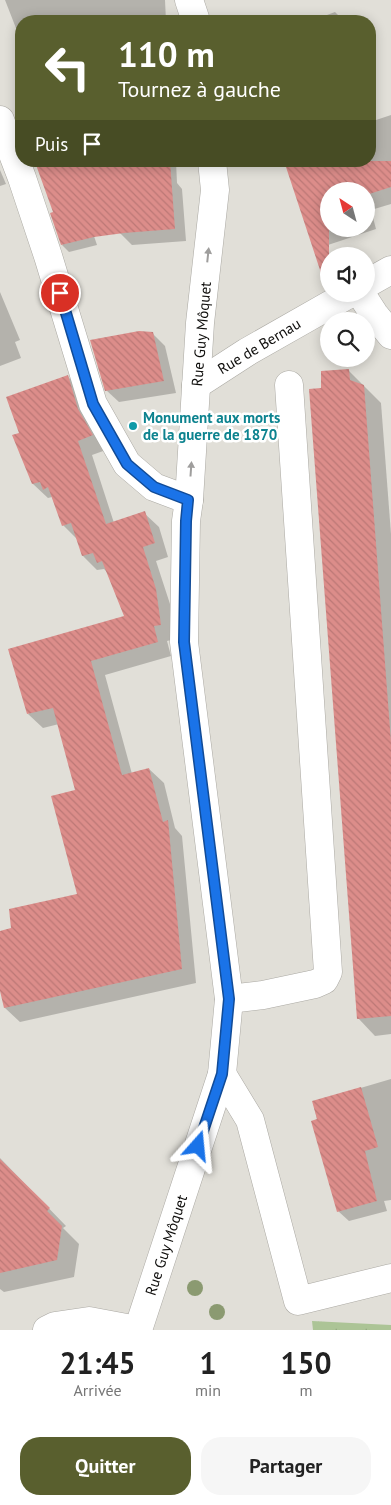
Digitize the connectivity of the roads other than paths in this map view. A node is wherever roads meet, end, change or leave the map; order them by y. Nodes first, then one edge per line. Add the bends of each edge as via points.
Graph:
1 (189, 0) edge
2 (194, 15) edge
3 (0, 120) edge
4 (15, 160) edge
5 (18, 167) edge
6 (213, 167) edge
7 (391, 270) edge
8 (375, 279) edge
9 (335, 302) edge
10 (366, 302) edge
11 (391, 335) edge
12 (196, 385) junction
13 (290, 385) dead end
14 (188, 500) junction
15 (229, 999) junction
16 (222, 1074) junction
17 (391, 1278) edge
18 (47, 1330) edge
19 (138, 1330) edge

1 - 2 street
3 - 4 street
5 - 14 street via 93,404 127,464 154,487
12 -> 6 street, Rue Guy Môquet via 215,190
7 - 8 street
9 - 12 street, Rue de Bernau
10 - 11 street
14 -> 12 street, Rue Guy Môquet
13 - 15 street via 328,972 324,980 315,984
14 - 15 street, Rue Guy Môquet via 184,642
15 - 16 street, Rue Guy Môquet
16 - 17 street via 250,1120 298,1301
16 - 19 street, Rue Guy Môquet
18 - 19 street via 89,1321

